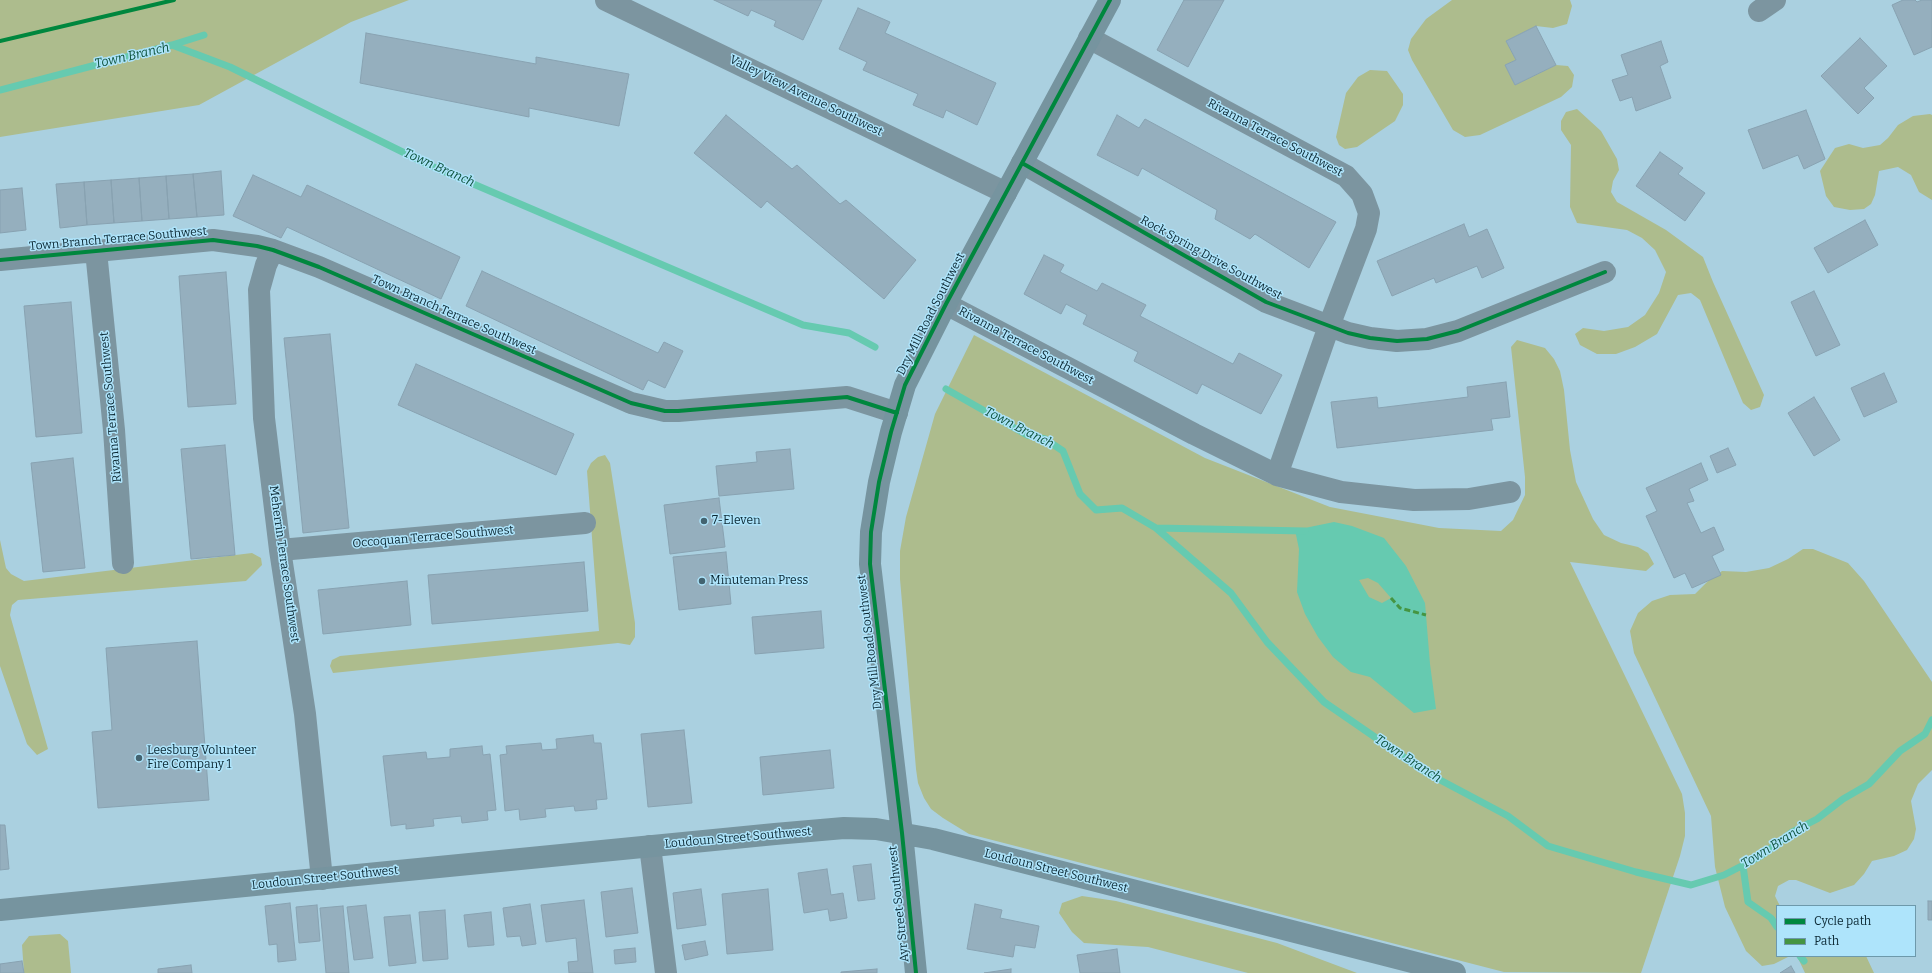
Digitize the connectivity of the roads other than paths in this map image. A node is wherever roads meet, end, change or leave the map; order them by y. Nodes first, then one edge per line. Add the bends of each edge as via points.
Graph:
1 (606, 0) edge
2 (1110, 0) edge
3 (1089, 38) junction
4 (1022, 163) junction
5 (1006, 193) junction
6 (273, 250) junction
7 (96, 251) junction
8 (0, 260) edge
9 (1605, 272) dead end
10 (946, 304) junction
11 (1329, 326) junction
12 (897, 413) junction
13 (1277, 475) junction
14 (1510, 492) dead end
15 (585, 523) dead end
16 (280, 550) junction
17 (123, 563) dead end
18 (902, 833) junction
19 (650, 846) junction
20 (322, 879) junction
21 (0, 910) edge
22 (666, 973) edge
23 (916, 973) edge
24 (1455, 973) edge

1 - 5 street, Valley View Avenue Southwest
2 - 3 main road, Dry Mill Road Southwest
3 - 4 main road, Dry Mill Road Southwest
3 - 11 street, Rivanna Terrace Southwest via 1346,176 1362,194 1369,213 1366,229
4 - 5 main road, Dry Mill Road Southwest
4 - 11 street, Rock Spring Drive Southwest via 1266,302
5 - 10 main road, Dry Mill Road Southwest
6 - 7 street, Town Branch Terrace Southwest via 213,240
6 - 12 street, Town Branch Terrace Southwest via 319,267 631,404 678,411 847,397
6 - 16 street, Meherrin Terrace Southwest via 259,290 259,310 264,418
7 - 8 street, Town Branch Terrace Southwest
7 - 17 street, Rivanna Terrace Southwest via 114,430
9 - 11 street, Rock Spring Drive Southwest via 1458,331 1427,339 1397,341 1370,338
10 - 12 main road, Dry Mill Road Southwest via 905,385
10 - 13 street, Rivanna Terrace Southwest
11 - 13 street, Rivanna Terrace Southwest
12 - 18 main road, Dry Mill Road Southwest via 879,482 871,532 870,564
13 - 14 street, Rivanna Terrace Southwest via 1340,492 1414,500 1469,499
15 - 16 street, Occoquan Terrace Southwest
16 - 20 street, Meherrin Terrace Southwest via 305,714
18 - 19 main road, Loudoun Street Southwest via 844,828
18 - 23 main road, Ayr Street Southwest
18 - 24 main road, Loudoun Street Southwest
19 - 20 main road, Loudoun Street Southwest
19 - 22 street, Loudoun Street Southwest
20 - 21 main road, Loudoun Street Southwest

